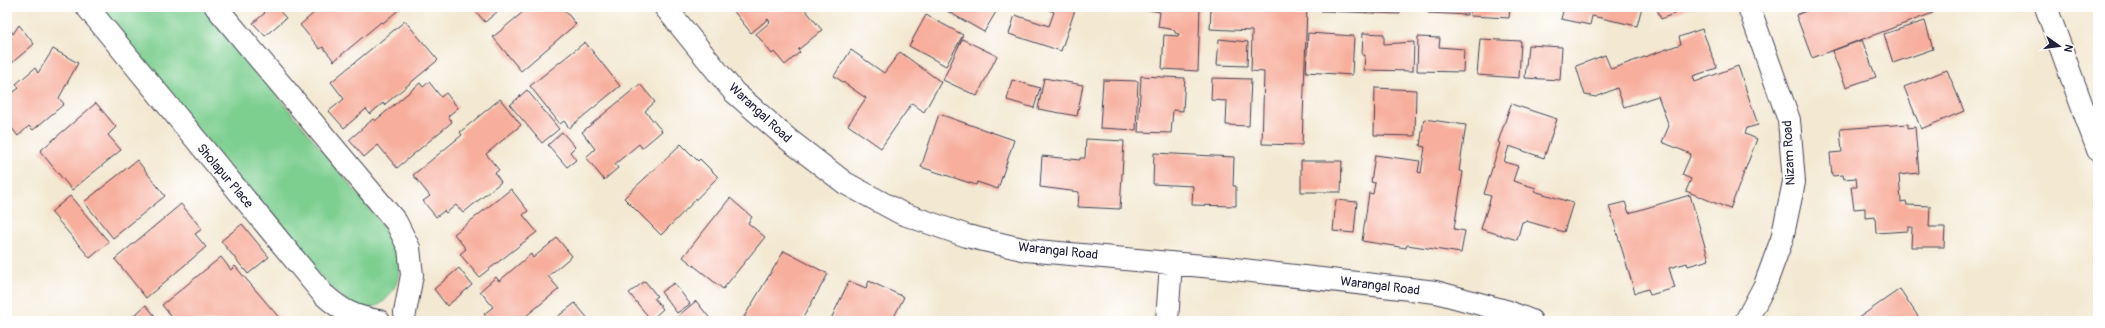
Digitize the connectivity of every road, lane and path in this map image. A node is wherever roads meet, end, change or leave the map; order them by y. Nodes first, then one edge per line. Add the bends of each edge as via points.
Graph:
1 (87, 7) edge
2 (216, 7) edge
3 (665, 7) edge
4 (1748, 7) edge
5 (2046, 7) edge
6 (2098, 150) edge
7 (1171, 263) junction
8 (400, 318) edge
9 (379, 321) edge
10 (1167, 321) edge
11 (1531, 321) edge
12 (1746, 321) edge

1 - 9 street, Sholapur Place via 323,294 339,308 360,318
2 - 8 street via 396,222 409,248 412,275
3 - 7 street, Warangal Road via 734,92 789,140 845,183 901,213 966,236 1026,250
4 - 12 street, Nizam Road via 1789,120 1794,182 1782,239 1765,285
5 - 6 street
7 - 10 street
7 - 11 street, Warangal Road via 1436,292 1506,311

